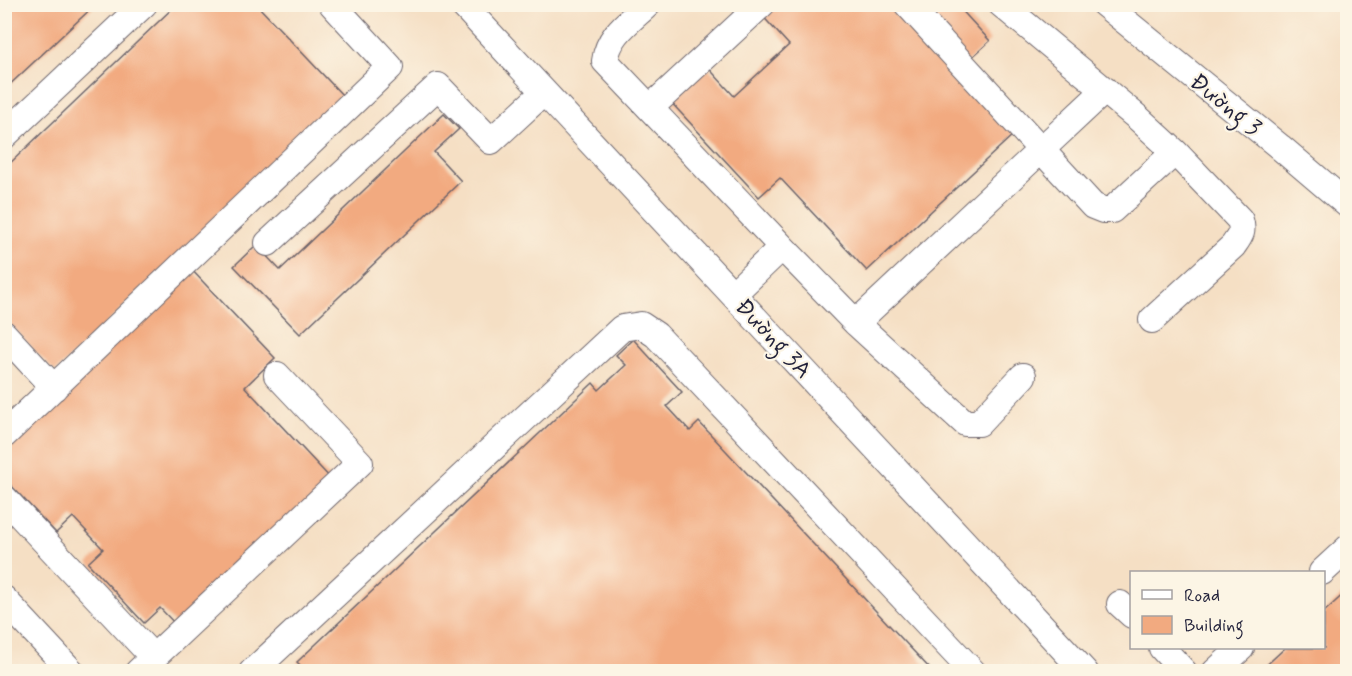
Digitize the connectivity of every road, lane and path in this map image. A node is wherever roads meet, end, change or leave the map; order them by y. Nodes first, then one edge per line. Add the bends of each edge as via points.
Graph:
1 (144, 4) edge
2 (332, 4) edge
3 (462, 4) edge
4 (648, 4) edge
5 (762, 4) edge
6 (907, 4) edge
7 (1001, 4) edge
8 (1104, 4) edge
9 (1105, 90) junction
10 (543, 93) junction
11 (650, 108) junction
12 (4, 135) edge
13 (1041, 148) junction
14 (1175, 152) junction
15 (1346, 202) edge
16 (268, 243) dead end
17 (782, 247) junction
18 (732, 294) junction
19 (1152, 320) dead end
20 (856, 322) junction
21 (4, 334) edge
22 (277, 375) dead end
23 (1023, 376) dead end
24 (54, 388) junction
25 (4, 435) edge
26 (4, 498) edge
27 (1347, 548) edge
28 (1324, 571) edge
29 (4, 599) edge
30 (1163, 649) edge
31 (1240, 649) edge
32 (145, 664) edge
33 (72, 672) edge
34 (252, 672) edge
35 (973, 672) edge
36 (1085, 672) edge
37 (1184, 672) edge
38 (1215, 672) edge

1 - 12 street
2 - 24 street via 390,67
3 - 10 street, Đường 3A
4 - 11 street via 616,34 606,47 604,61
5 - 11 street
6 - 13 street
7 - 9 street
8 - 15 street, Đường 3
9 - 13 street
9 - 14 street
10 - 16 street via 491,141 438,86
10 - 18 street, Đường 3A
11 - 17 street
13 - 14 street via 1093,206 1103,210 1112,210
13 - 20 street
14 - 19 street via 1240,220 1243,228 1233,246
17 - 18 street
17 - 20 street
18 - 36 street, Đường 3A
20 - 23 street via 965,423 979,423
21 - 24 street
22 - 32 street via 360,463
24 - 25 street
26 - 32 street
27 - 28 street
29 - 33 street
30 - 37 street
31 - 38 street
34 - 35 street via 622,328 631,325 656,334

